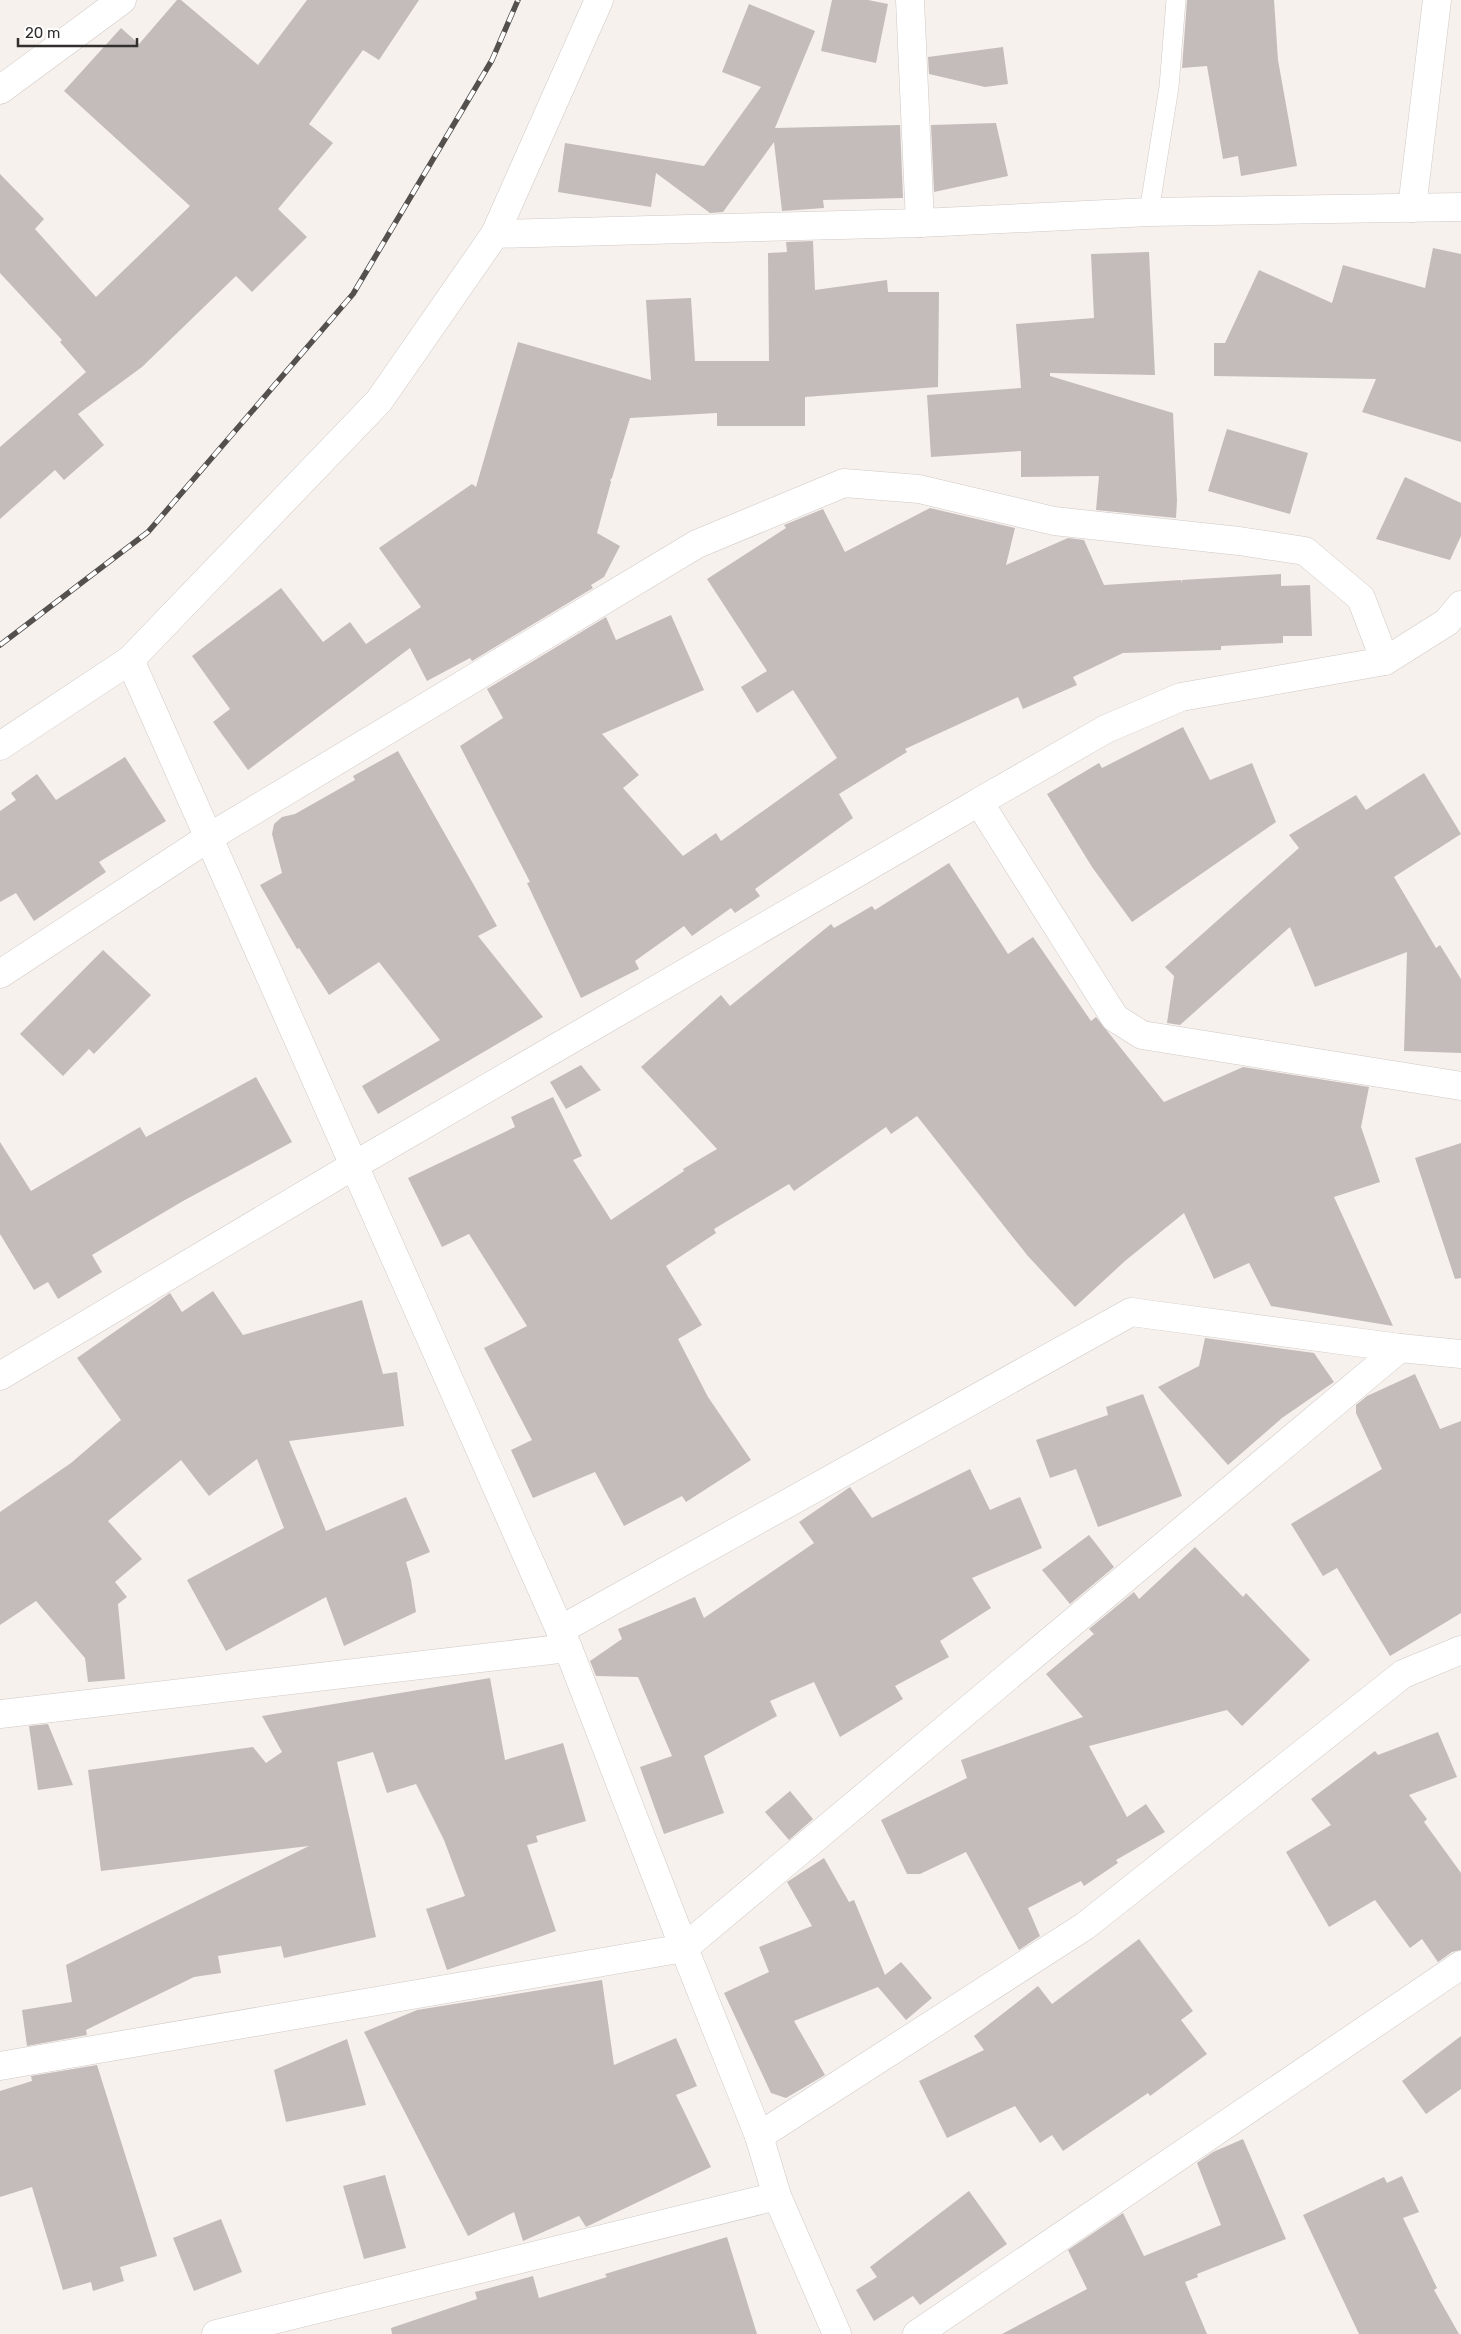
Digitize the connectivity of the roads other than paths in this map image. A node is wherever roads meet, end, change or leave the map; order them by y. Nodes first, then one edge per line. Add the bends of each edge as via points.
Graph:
1 (122, 0) edge
2 (599, 0) edge
3 (910, 0) edge
4 (1176, 0) edge
5 (1437, 0) edge
6 (0, 90) edge
7 (1461, 207) edge
8 (1412, 208) junction
9 (1149, 212) junction
10 (920, 223) junction
11 (495, 234) junction
12 (1461, 605) edge
13 (130, 660) junction
14 (1385, 661) junction
15 (0, 746) edge
16 (979, 802) junction
17 (208, 838) junction
18 (0, 974) edge
19 (1461, 1086) edge
20 (353, 1166) junction
21 (1400, 1348) junction
22 (1461, 1354) edge
23 (0, 1376) edge
24 (564, 1639) junction
25 (1461, 1650) edge
26 (0, 1714) edge
27 (684, 1948) junction
28 (1461, 1965) edge
29 (0, 2066) edge
30 (759, 2136) junction
31 (777, 2196) junction
32 (216, 2334) edge
33 (837, 2334) edge
34 (917, 2334) edge

1 - 6 street
2 - 11 street
3 - 10 street
4 - 9 lane via 1168,87
5 - 8 street
7 - 8 street
8 - 9 street
9 - 10 street
10 - 11 street
11 - 13 street via 379,401
12 - 14 street via 1446,622
13 - 15 street
13 - 17 street
14 - 16 street via 1181,697 1106,729
14 - 17 street via 1361,598 1304,551 1054,521 919,489 844,483 697,544
16 - 19 street via 1116,1018 1142,1035
16 - 20 street
17 - 18 street
17 - 20 street
20 - 23 street
20 - 24 street
21 - 22 street
21 - 24 street via 1131,1312
21 - 27 street
24 - 26 street
24 - 27 street
25 - 30 street via 1403,1674 1085,1926
27 - 29 street
27 - 30 street
28 - 34 street
30 - 31 street
31 - 32 street
31 - 33 street

